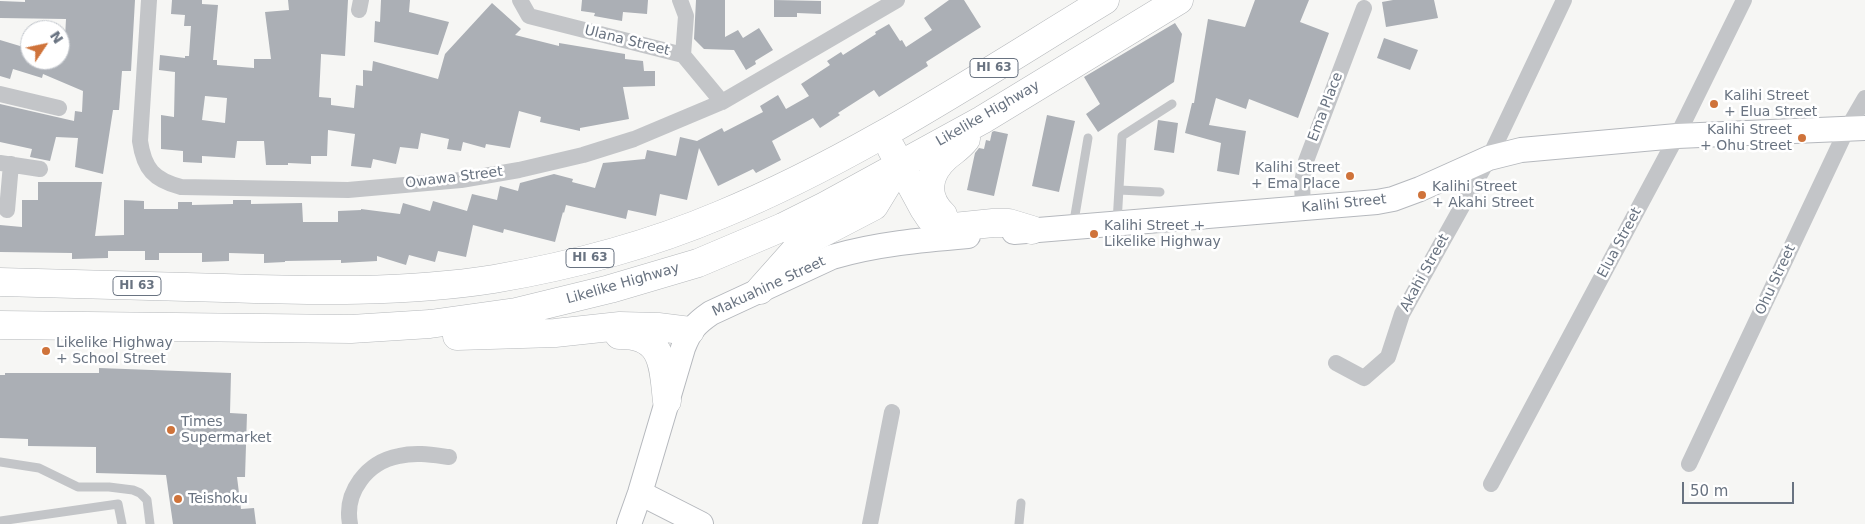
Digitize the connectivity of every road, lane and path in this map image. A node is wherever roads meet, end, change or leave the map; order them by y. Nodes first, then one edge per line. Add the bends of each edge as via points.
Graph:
1 (149, 0) edge
2 (520, 0) edge
3 (680, 0) edge
4 (897, 0) edge
5 (1105, 0) edge
6 (1179, 0) edge
7 (1564, 0) edge
8 (1744, 0) edge
9 (1364, 8) dead end
10 (683, 55) junction
11 (0, 94) edge
12 (1865, 98) edge
13 (722, 102) junction
14 (1172, 104) dead end
15 (59, 108) dead end
16 (982, 120) junction
17 (1856, 128) edge
18 (882, 134) junction
19 (1677, 136) junction
20 (1088, 138) dead end
21 (1489, 158) junction
22 (5, 164) edge
23 (900, 164) junction
24 (40, 169) dead end
25 (1119, 190) junction
26 (1160, 192) dead end
27 (1303, 208) junction
28 (7, 210) dead end
29 (993, 222) junction
30 (1117, 224) junction
31 (1073, 228) junction
32 (1032, 230) junction
33 (964, 236) joint
34 (0, 282) edge
35 (760, 290) junction
36 (0, 324) edge
37 (351, 330) junction
38 (690, 331) junction
39 (555, 333) junction
40 (1336, 363) dead end
41 (667, 401) junction
42 (892, 412) dead end
43 (449, 456) dead end
44 (0, 462) edge
45 (1689, 464) dead end
46 (1490, 484) dead end
47 (640, 493) junction
48 (1021, 503) dead end
49 (0, 521) edge
50 (122, 524) edge
51 (150, 524) edge
52 (350, 524) edge
53 (629, 524) edge
54 (700, 524) edge
55 (870, 524) edge
56 (1019, 524) edge

1 - 13 street, Owawa Street via 140,141 145,163 155,176 167,184 181,187 348,190 462,180 583,156 634,139
2 - 10 street, Ulana Street via 529,16
3 - 10 street via 686,16
4 - 13 street, Owawa Street
5 - 18 highway, HI 63
6 - 16 highway, Likelike Highway / HI 63
7 - 21 street, Akahi Street
8 - 19 street, Elua Street
9 - 27 street, Ema Place via 1306,161 1302,183
10 - 13 street, Ulana Street
11 - 15 street
12 - 17 street, Ohu Street
14 - 25 lane via 1122,136
16 - 23 highway, Likelike Highway / HI 63
16 - 29 highway via 957,150 939,165 930,180 930,196 942,214
17 - 19 street, Kalihi Street
17 - 45 street, Ohu Street
18 - 23 highway
18 - 34 highway, HI 63 via 807,175 719,216 628,248 493,279 382,289 274,290
19 - 21 street, Kalihi Street via 1521,150
19 - 46 street, Elua Street
20 - 31 lane
21 - 27 street, Kalihi Street via 1392,199
21 - 40 street, Akahi Street via 1402,314 1388,357 1364,378
22 - 24 street
22 - 28 street
23 - 29 highway via 930,218 944,228
23 - 35 highway via 874,206 801,244
23 - 37 highway, Likelike Highway / HI 63 via 783,227 658,276 516,312
25 - 26 lane
25 - 30 lane
27 - 30 street, Kalihi Street
29 - 32 highway
30 - 31 street, Kalihi Street
31 - 32 street, Kalihi Street
32 - 33 street, Kalihi Street
33 - 35 street, Makuahine Street via 847,252
35 - 38 street, Makuahine Street via 699,321
36 - 37 highway, Likelike Highway / HI 63
37 - 39 highway via 386,337
38 - 39 highway via 620,326
38 - 41 street
39 - 41 highway via 573,336 630,334 646,340 660,356
41 - 47 street
42 - 55 street
43 - 52 street via 407,454 377,465 354,490 348,509
44 - 51 lane via 39,468 78,487 133,490 147,500
47 - 53 street
47 - 54 street
48 - 56 lane
49 - 50 lane via 118,504

